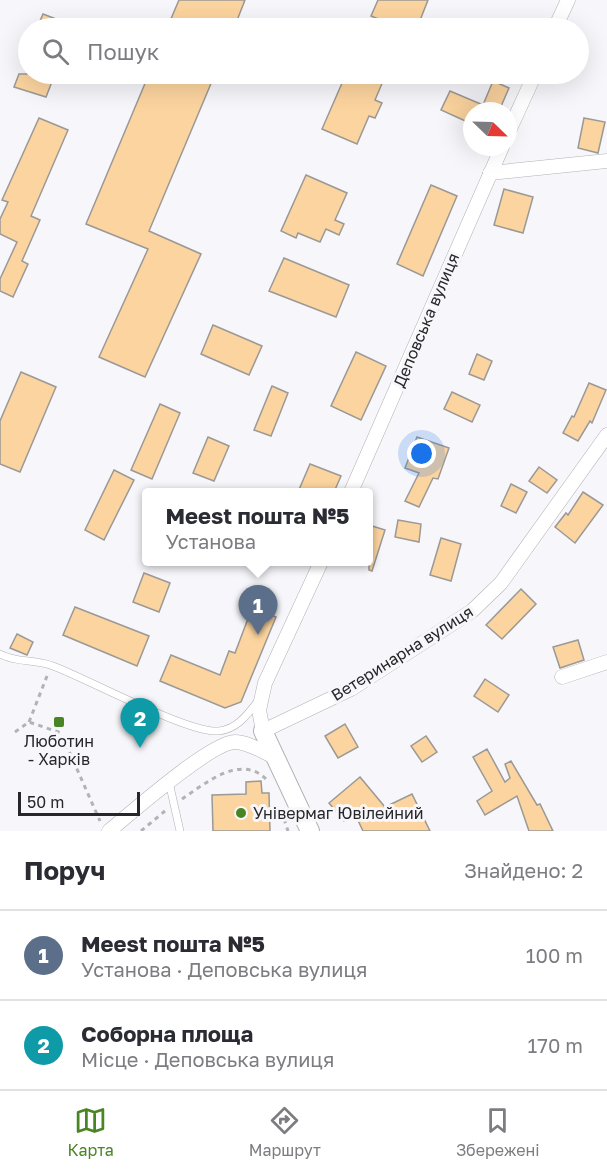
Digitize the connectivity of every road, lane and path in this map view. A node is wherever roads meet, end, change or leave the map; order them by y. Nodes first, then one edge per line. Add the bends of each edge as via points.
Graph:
1 (568, 0) edge
2 (560, 18) edge
3 (530, 84) edge
4 (517, 113) edge
5 (498, 156) edge
6 (607, 161) edge
7 (490, 173) junction
8 (607, 435) edge
9 (353, 488) edge
10 (319, 566) edge
11 (0, 654) edge
12 (607, 662) edge
13 (51, 665) junction
14 (562, 677) dead end
15 (260, 699) junction
16 (29, 722) junction
17 (263, 731) junction
18 (15, 732) dead end
19 (275, 757) junction
20 (169, 782) junction
21 (269, 784) dead end
22 (174, 804) junction
23 (281, 811) dead end
24 (107, 831) edge
25 (141, 831) edge
26 (180, 831) edge
27 (288, 831) edge
28 (309, 831) edge

1 - 2 street
3 - 4 street
5 - 7 street, Деповська вулиця
6 - 7 street
7 - 9 street, Деповська вулиця
8 - 17 street, Ветеринарна вулиця via 501,583 472,611 351,689
10 - 15 street
11 - 13 lane via 11,660
12 - 14 street
13 - 15 lane via 184,722 216,731 230,729 241,721
13 - 16 path
15 - 17 street
16 - 18 path
16 - 24 path via 61,733
17 - 19 street
19 - 20 street via 244,744 227,744
19 - 28 street
20 - 22 lane
20 - 24 street
21 - 22 path via 255,772 231,770
22 - 25 path
22 - 26 lane
23 - 27 path

